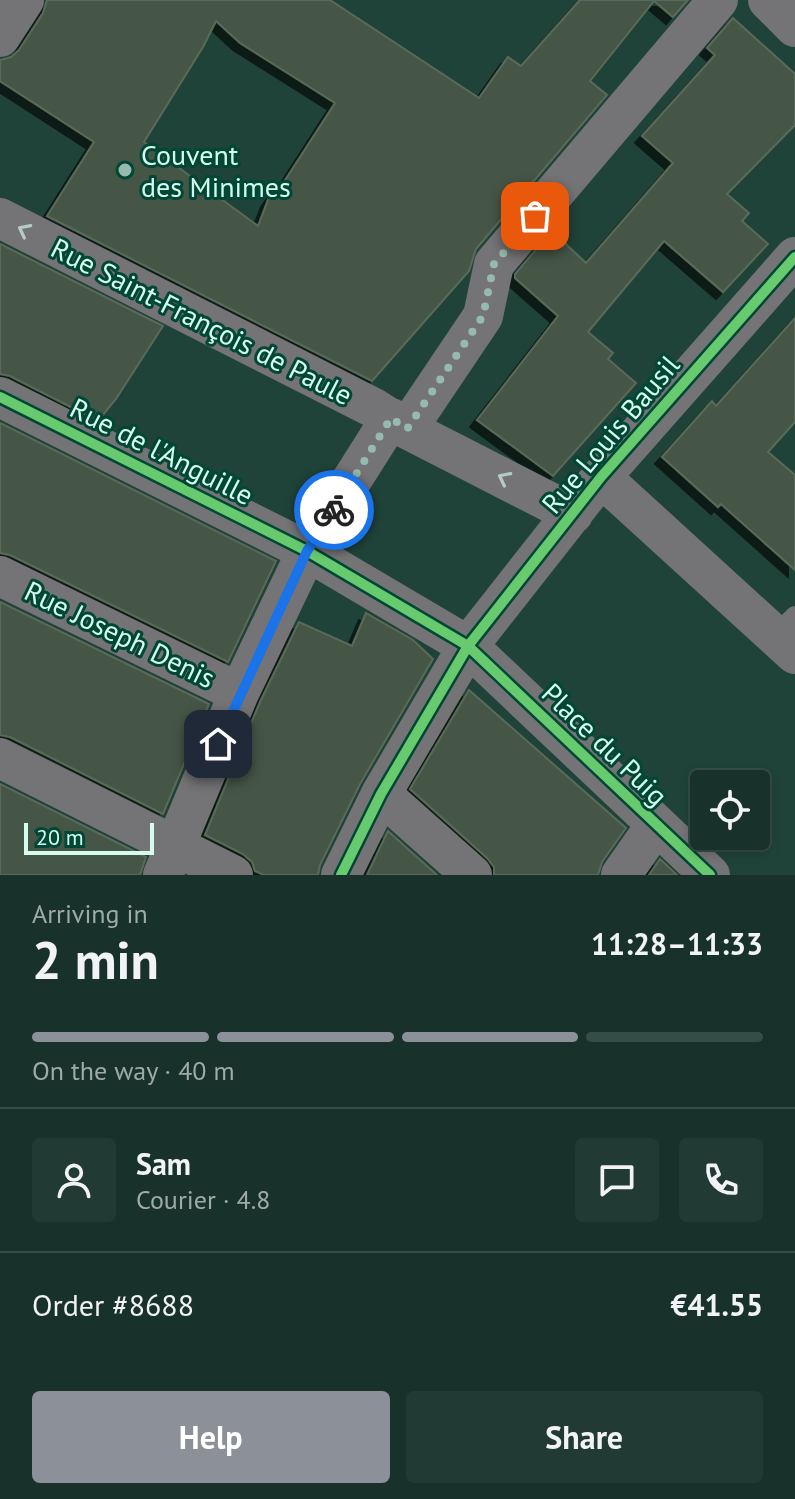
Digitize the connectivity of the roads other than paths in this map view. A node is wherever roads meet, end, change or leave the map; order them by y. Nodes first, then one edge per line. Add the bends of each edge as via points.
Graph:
1 (24, 0) edge
2 (718, 0) edge
3 (768, 0) edge
4 (795, 27) edge
5 (0, 37) edge
6 (0, 218) edge
7 (795, 257) edge
8 (0, 397) edge
9 (399, 424) junction
10 (601, 477) junction
11 (573, 514) junction
12 (307, 551) junction
13 (0, 576) edge
14 (788, 635) edge
15 (468, 646) junction
16 (239, 693) junction
17 (0, 758) edge
18 (381, 794) junction
19 (656, 825) junction
20 (169, 861) edge
21 (233, 875) edge
22 (341, 875) edge
23 (472, 875) edge
24 (621, 875) edge
25 (710, 875) edge

1 - 5 street
2 - 9 street via 494,264 483,316
3 - 4 street
9 -> 6 street, Rue Saint-François de Paule
7 - 10 street, Rue Louis Bausil
8 - 12 street, Rue de l'Anguille
11 -> 9 street, Rue Saint-François de Paule
9 - 12 street
10 - 11 street, Rue Louis Bausil
10 - 14 street
11 - 15 street, Rue Louis Bausil
12 - 15 street, Rue de l'Anguille
12 - 16 street
13 - 16 street, Rue Joseph Denis
15 - 18 street, Rue Louis Bausil
15 - 19 street, Place du Puig
16 - 20 street
17 - 20 street
18 - 22 street, Rue Louis Bausil
18 - 23 street
19 - 24 street
19 - 25 street, Place du Puig
20 - 21 street

